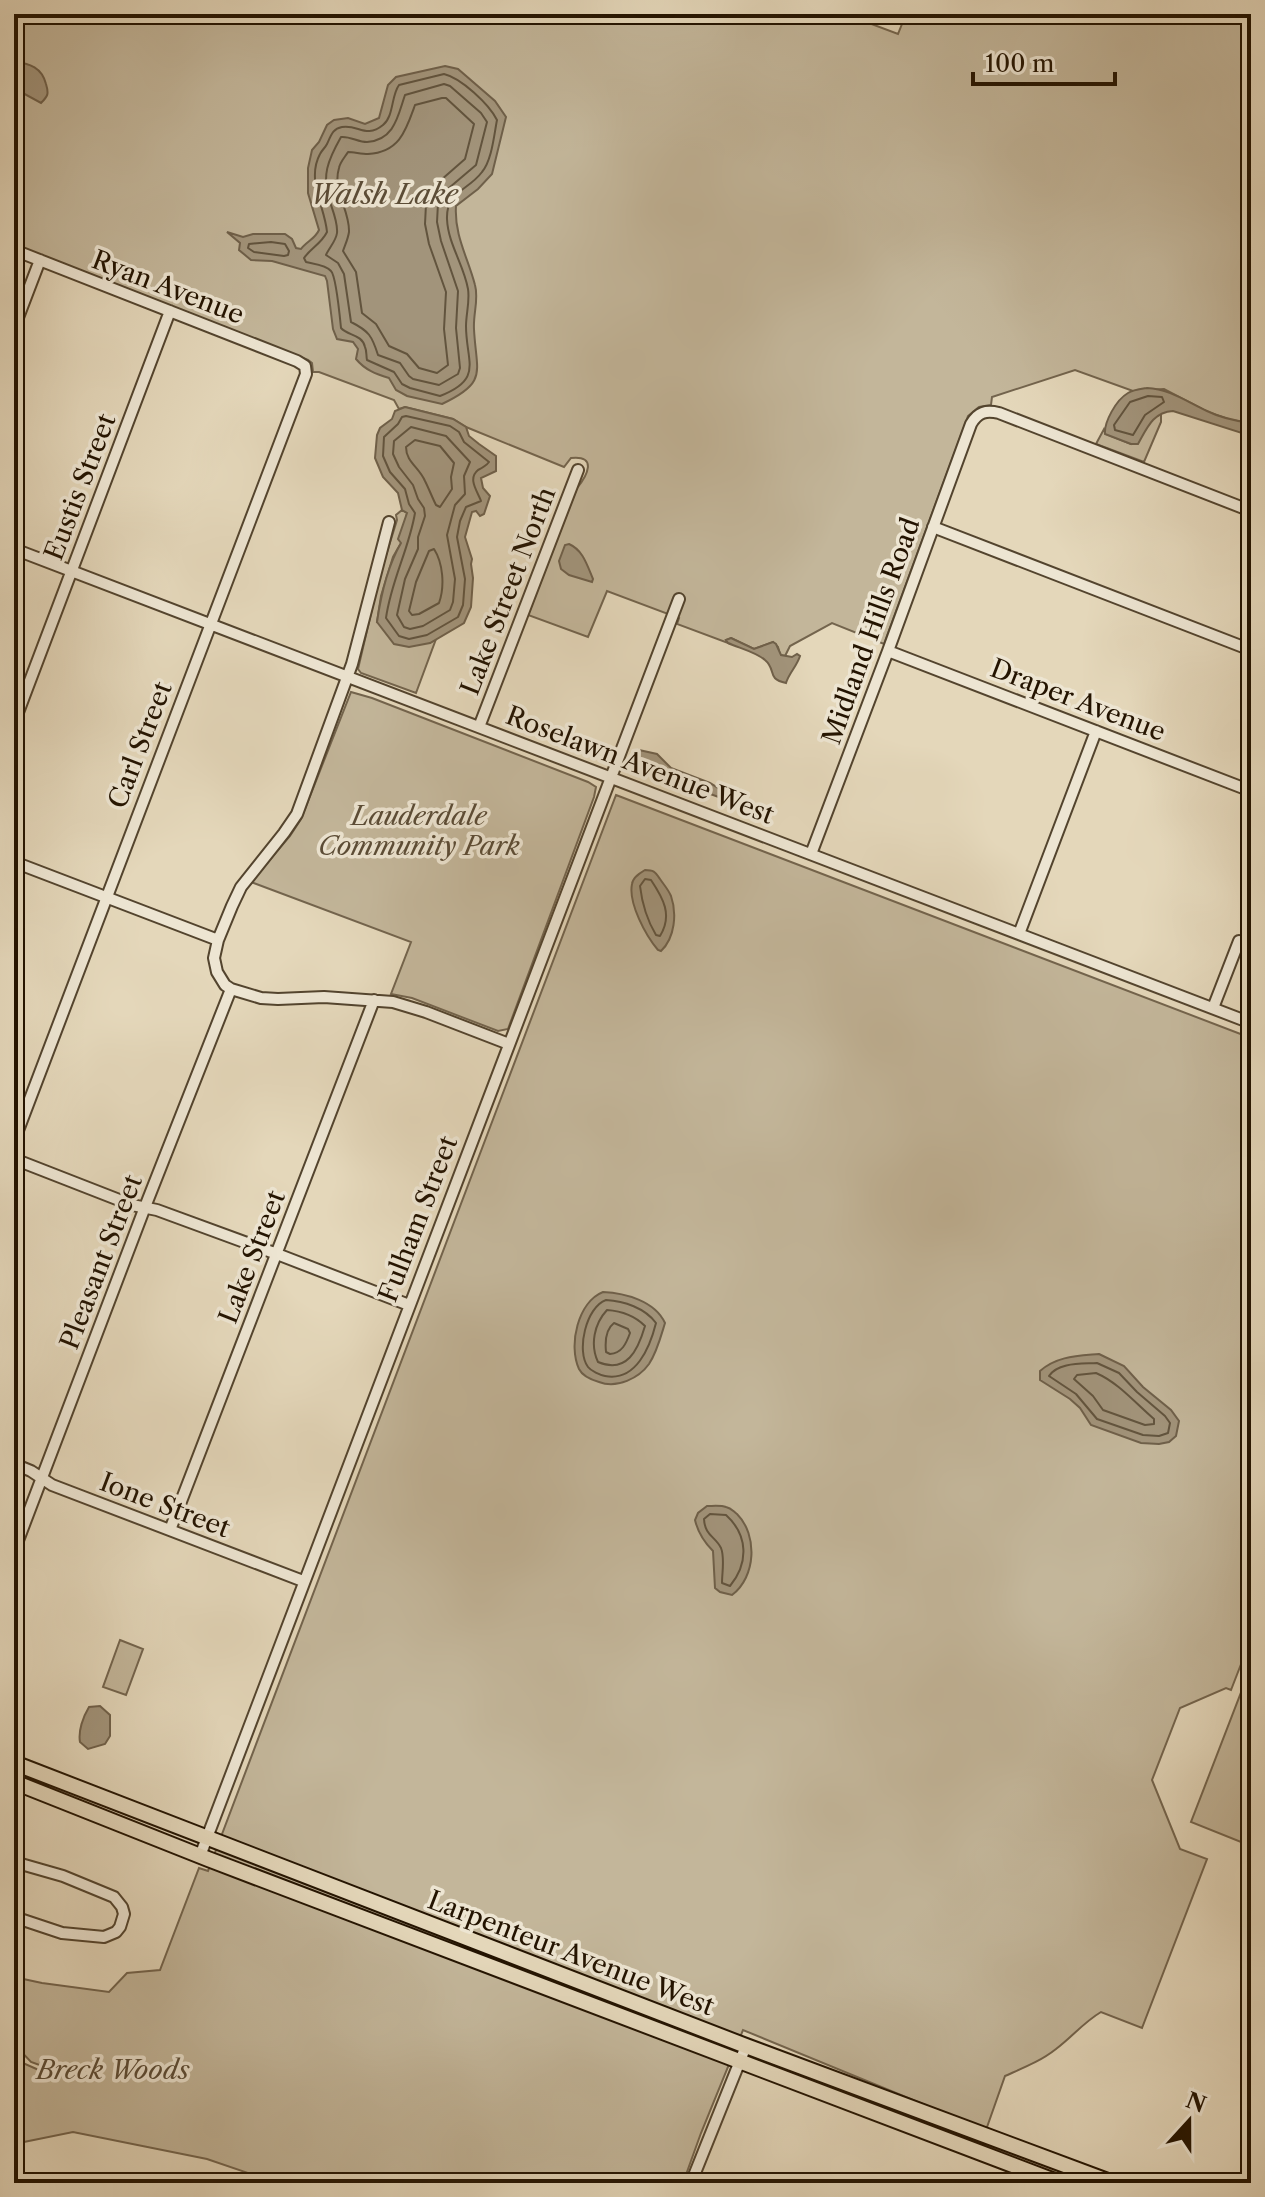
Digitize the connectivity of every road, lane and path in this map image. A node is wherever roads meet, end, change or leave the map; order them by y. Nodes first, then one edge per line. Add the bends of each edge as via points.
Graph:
1 (14, 250) edge
2 (40, 260) junction
3 (170, 311) junction
4 (14, 328) edge
5 (305, 366) joint
6 (578, 470) dead end
7 (1251, 511) edge
8 (389, 522) dead end
9 (933, 527) junction
10 (14, 549) edge
11 (72, 571) junction
12 (679, 599) dead end
13 (209, 624) junction
14 (1251, 650) edge
15 (888, 651) junction
16 (347, 677) junction
17 (14, 723) edge
18 (479, 727) junction
19 (1096, 731) junction
20 (610, 778) junction
21 (1251, 791) edge
22 (811, 854) junction
23 (14, 862) edge
24 (106, 896) junction
25 (1019, 934) junction
26 (218, 940) junction
27 (1239, 941) dead end
28 (231, 989) junction
29 (374, 1000) junction
30 (1213, 1008) junction
31 (1251, 1023) edge
32 (509, 1044) junction
33 (14, 1141) edge
34 (14, 1159) edge
35 (145, 1207) junction
36 (277, 1254) junction
37 (409, 1305) junction
38 (14, 1464) edge
39 (41, 1479) junction
40 (170, 1530) junction
41 (14, 1551) edge
42 (303, 1581) junction
43 (14, 1763) edge
44 (14, 1782) edge
45 (206, 1839) junction
46 (200, 1856) junction
47 (14, 1862) edge
48 (14, 1917) edge
49 (746, 2046) junction
50 (740, 2062) junction
51 (1076, 2176) edge
52 (691, 2183) edge
53 (1060, 2183) edge
54 (1113, 2183) edge

1 - 2 street, Ryan Avenue
2 - 3 street, Ryan Avenue
2 - 4 street
3 - 5 street, Ryan Avenue
3 - 11 street, Eustis Street
5 - 13 street, Carl Street
6 - 18 street, Lake Street North
7 - 9 street, Midland Hills Road via 999,413 982,412 971,424
8 - 16 street
9 - 14 street
9 - 15 street, Midland Hills Road
10 - 11 street, Roselawn Avenue West
11 - 13 street, Roselawn Avenue West
11 - 17 street, Eustis Street
12 - 20 street, Fulham Street
13 - 16 street, Roselawn Avenue West
13 - 24 street, Carl Street
15 - 19 street, Draper Avenue
15 - 22 street, Midland Hills Road
16 - 18 street, Roselawn Avenue West
16 - 26 street via 297,814 241,887
18 - 20 street, Roselawn Avenue West
19 - 21 street, Draper Avenue
19 - 25 street
20 - 22 street, Roselawn Avenue West
20 - 32 street, Fulham Street
22 - 25 street, Roselawn Avenue West
23 - 24 street
24 - 26 street
24 - 33 street, Carl Street
25 - 30 street, Roselawn Avenue West
26 - 28 street via 214,965
27 - 30 street
28 - 29 street via 278,999
28 - 35 street, Pleasant Street
29 - 32 street via 408,1006
29 - 36 street, Lake Street
30 - 31 street, Roselawn Avenue West
32 - 37 street, Fulham Street
34 - 35 street
35 - 36 street
35 - 39 street, Pleasant Street
36 - 37 street
36 - 40 street, Lake Street
37 - 42 street, Fulham Street
38 - 39 street, Ione Street
39 - 40 street, Ione Street
39 - 41 street, Pleasant Street
40 - 42 street, Ione Street
42 - 45 street, Fulham Street
43 - 45 main road, Larpenteur Avenue West
44 - 46 main road, Larpenteur Avenue West
45 - 46 street, Fulham Street
45 - 49 main road, Larpenteur Avenue West
46 - 50 main road, Larpenteur Avenue West
47 - 48 street via 114,1897 124,1914 116,1932 104,1937 62,1933
49 - 50 street
49 - 51 main road, Larpenteur Avenue West
50 - 52 street
50 - 53 main road, Larpenteur Avenue West
51 - 54 main road, Larpenteur Avenue West

